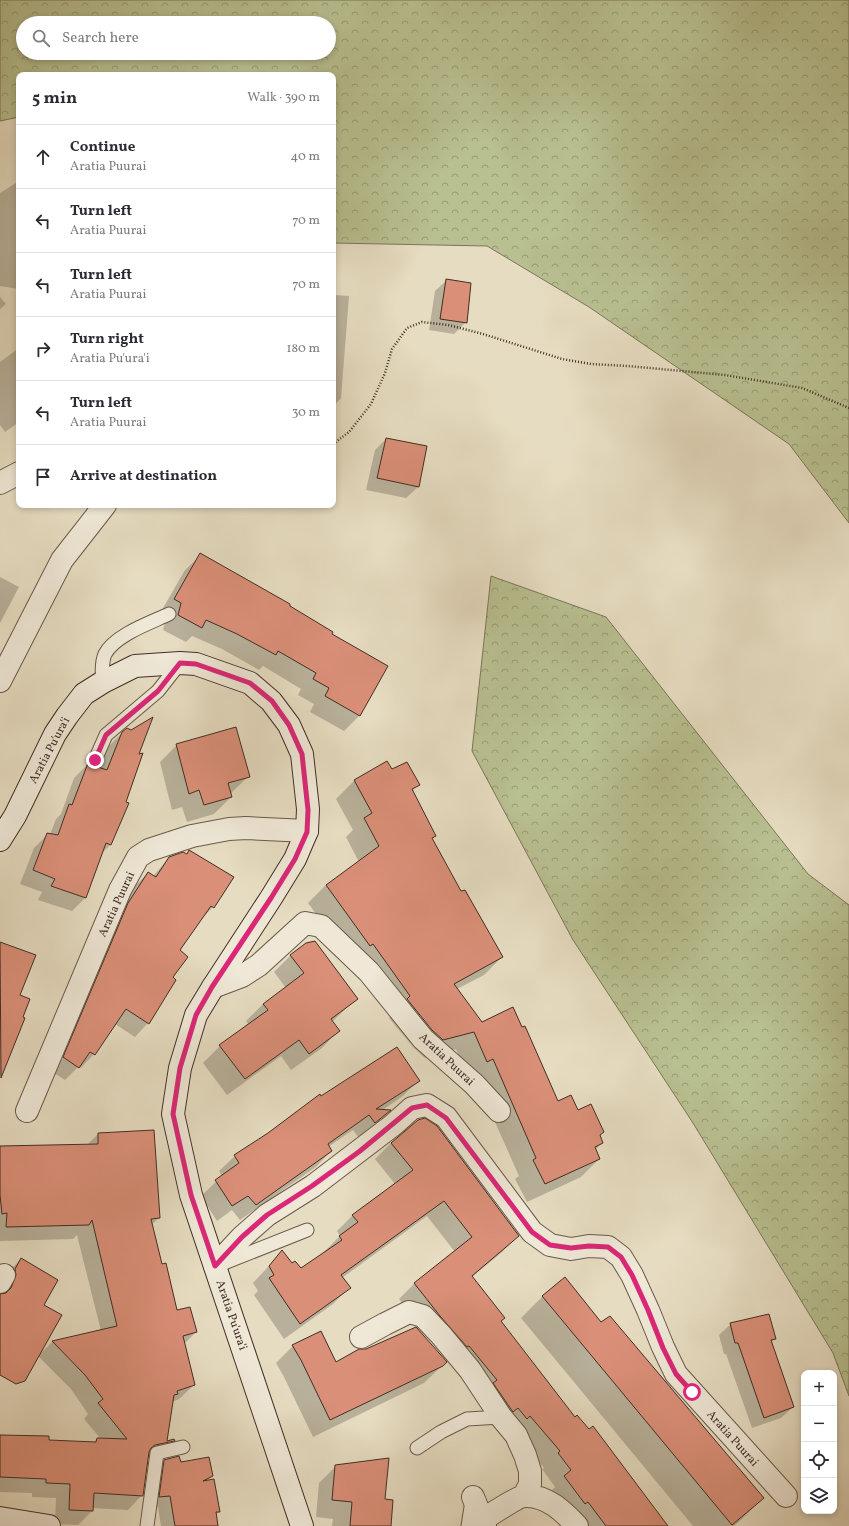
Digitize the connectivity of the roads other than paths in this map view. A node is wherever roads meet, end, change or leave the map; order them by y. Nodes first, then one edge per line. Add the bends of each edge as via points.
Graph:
1 (16, 475) edge
2 (0, 483) edge
3 (103, 508) edge
4 (169, 614) dead end
5 (180, 663) junction
6 (0, 681) edge
7 (103, 682) junction
8 (95, 760) dead end
9 (307, 832) junction
10 (0, 840) edge
11 (212, 987) junction
12 (27, 1111) dead end
13 (499, 1111) dead end
14 (307, 1230) dead end
15 (215, 1266) junction
16 (361, 1337) dead end
17 (501, 1417) junction
18 (183, 1447) dead end
19 (418, 1448) dead end
20 (524, 1496) junction
21 (786, 1496) dead end
22 (473, 1497) dead end
23 (0, 1518) edge
24 (478, 1524) edge
25 (49, 1526) edge
26 (147, 1526) edge
27 (302, 1526) edge
28 (577, 1526) edge

1 - 2 street
3 - 6 street via 62,560
4 - 7 lane via 113,643 104,655
5 - 7 street, Aratia Pu'ura'i via 136,666
5 - 8 lane via 158,691 106,735
5 - 9 street, Aratia Pu'ura'i via 196,664 250,683 272,701 289,725 302,754 308,810
7 - 10 street, Aratia Pu'ura'i via 84,694 55,734 15,816
9 - 11 street, Aratia Pu'ura'i via 295,859
9 - 12 street, Aratia Puurai via 229,829 192,836 149,850 138,857 117,897
11 - 13 street, Aratia Puurai via 242,976 259,965 305,923 321,926 369,972 423,1039 474,1084
11 - 15 street, Aratia Pu'ura'i via 196,1015 180,1068 173,1114 191,1195
14 - 15 lane
15 - 21 street, Aratia Puurai via 267,1215 312,1186 377,1138 412,1108 427,1105 446,1118 532,1232 550,1245 571,1248 608,1247 621,1257 632,1275 676,1374
15 - 27 street, Aratia Pu'ura'i
16 - 17 street via 409,1312 423,1316 470,1370
17 - 19 lane via 467,1420 441,1432
17 - 20 street via 516,1435 526,1455 530,1484
18 - 26 lane via 157,1453
20 - 24 street
20 - 28 street via 542,1498 561,1509
22 - 24 street
23 - 25 street

